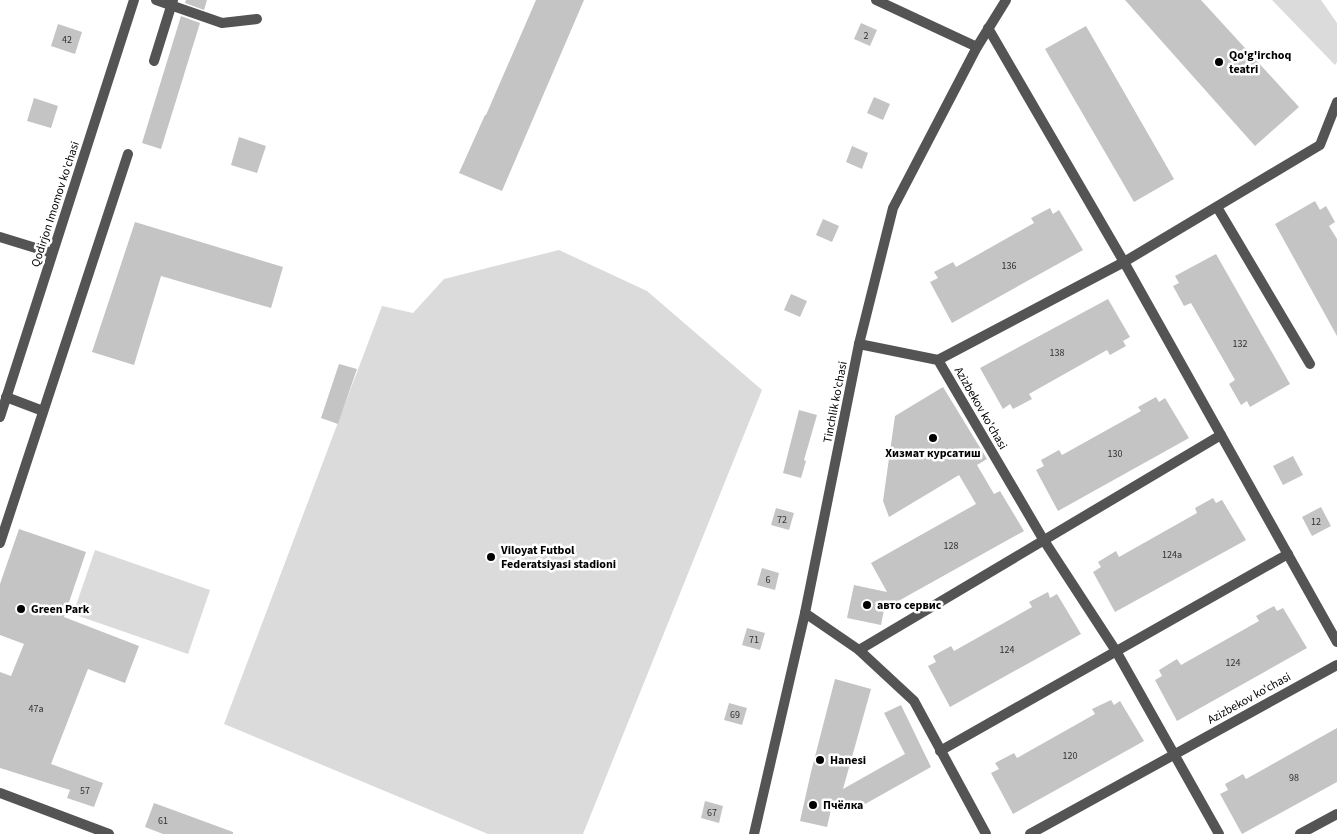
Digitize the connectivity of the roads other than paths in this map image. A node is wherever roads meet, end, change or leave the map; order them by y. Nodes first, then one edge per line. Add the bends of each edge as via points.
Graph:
1 (134, 0) edge
2 (156, 0) edge
3 (876, 0) edge
4 (1006, 0) edge
5 (172, 3) edge
6 (257, 19) dead end
7 (988, 28) junction
8 (977, 47) junction
9 (154, 61) dead end
10 (1337, 102) edge
11 (128, 154) dead end
12 (1217, 207) junction
13 (0, 237) edge
14 (52, 253) junction
15 (1124, 262) junction
16 (859, 344) junction
17 (938, 360) junction
18 (1310, 364) dead end
19 (6, 397) junction
20 (43, 411) junction
21 (0, 417) edge
22 (1221, 435) junction
23 (1043, 539) junction
24 (0, 543) edge
25 (1288, 554) junction
26 (805, 613) junction
27 (1337, 642) edge
28 (859, 650) junction
29 (1116, 650) junction
30 (1337, 664) edge
31 (940, 751) junction
32 (1173, 754) junction
33 (0, 793) edge
34 (1337, 814) edge
35 (110, 834) edge
36 (754, 834) edge
37 (986, 834) edge
38 (1030, 834) edge
39 (1220, 834) edge
40 (1300, 834) edge

1 - 14 street, Qodirjon Imomov ko'chasi
2 - 5 street
3 - 8 street
4 - 7 street, Tinchlik ko'chasi
5 - 6 street via 222,23
5 - 9 street
7 - 8 street, Tinchlik ko'chasi
7 - 15 street
8 - 16 street, Tinchlik ko'chasi via 894,208
10 - 12 street via 1320,145
11 - 20 street
12 - 15 street
12 - 18 street
13 - 14 street
14 - 19 street, Qodirjon Imomov ko'chasi
15 - 17 street
15 - 22 street
16 - 17 street, Azizbekov ko'chasi
16 - 26 street, Tinchlik ko'chasi
17 - 23 street, Azizbekov ko'chasi
19 - 20 street
19 - 21 street, Qodirjon Imomov ko'chasi
20 - 24 street
22 - 23 street
22 - 25 street
23 - 28 street
23 - 29 street, Azizbekov ko'chasi
25 - 27 street
25 - 29 street
26 - 28 street
26 - 36 street, Tinchlik ko'chasi
28 - 31 street via 914,701
29 - 31 street
29 - 32 street, Azizbekov ko'chasi
30 - 32 street, Azizbekov ko'chasi
31 - 37 street
32 - 38 street, Azizbekov ko'chasi
32 - 39 street, Azizbekov ko'chasi
33 - 35 street
34 - 40 street

